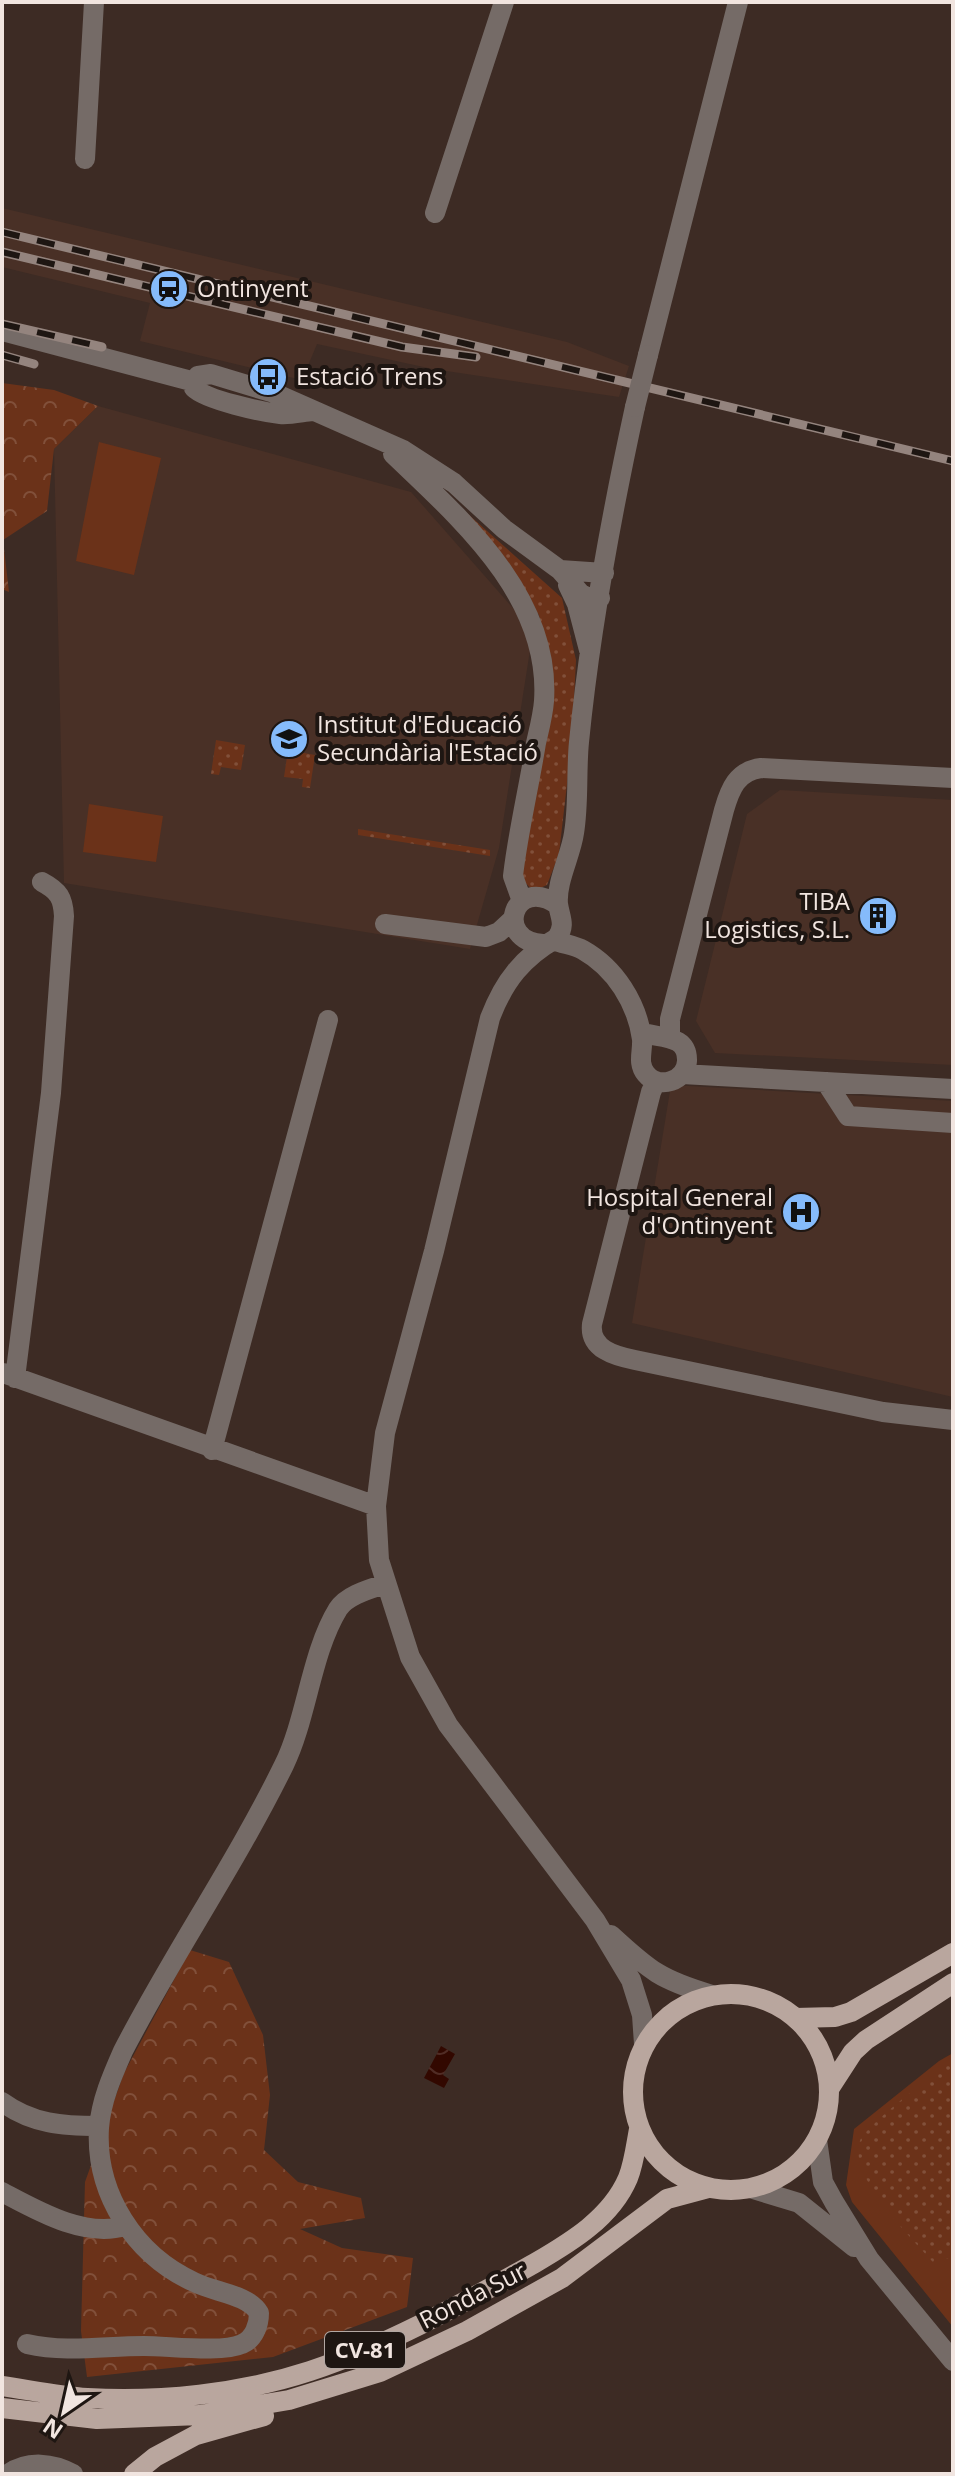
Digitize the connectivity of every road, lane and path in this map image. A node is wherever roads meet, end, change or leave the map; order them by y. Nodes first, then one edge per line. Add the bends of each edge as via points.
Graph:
1 (94, 2) edge
2 (504, 2) edge
3 (738, 2) edge
4 (85, 159) dead end
5 (435, 213) dead end
6 (2, 331) edge
7 (375, 436) junction
8 (560, 570) junction
9 (604, 573) junction
10 (600, 598) junction
11 (591, 657) junction
12 (953, 778) edge
13 (42, 882) dead end
14 (552, 900) junction
15 (518, 910) junction
16 (385, 924) dead end
17 (546, 938) junction
18 (328, 1020) dead end
19 (657, 1035) junction
20 (684, 1065) junction
21 (656, 1081) junction
22 (826, 1082) junction
23 (953, 1089) edge
24 (953, 1123) edge
25 (9, 1375) edge
26 (953, 1420) edge
27 (212, 1450) junction
28 (376, 1506) junction
29 (385, 1584) junction
30 (595, 1920) junction
31 (953, 1953) edge
32 (953, 1983) edge
33 (712, 1995) junction
34 (795, 2018) junction
35 (644, 2044) junction
36 (829, 2089) junction
37 (2, 2102) edge
38 (99, 2126) junction
39 (639, 2129) junction
40 (817, 2140) junction
41 (708, 2188) junction
42 (753, 2189) junction
43 (2, 2192) edge
44 (125, 2226) junction
45 (869, 2259) junction
46 (27, 2344) dead end
47 (953, 2361) edge
48 (380, 2372) junction
49 (2, 2386) edge
50 (2, 2408) edge
51 (8, 2474) edge
52 (73, 2474) edge
53 (134, 2474) edge

1 - 4 street
2 - 5 street
3 - 9 street, bridge via 635,407
6 - 7 street via 195,382 198,376 211,374 274,393
7 - 8 street via 454,483
7 - 15 street via 468,526 500,567 530,620 542,659 544,701 514,869
8 - 9 street
8 - 10 street via 581,594
8 - 11 street via 577,604
9 - 10 street
10 - 11 street
11 - 14 street via 579,741 575,830
12 - 19 street via 761,768 738,777 727,798
13 - 25 street via 63,900 63,929 51,1093
14 - 15 street via 529,897
14 - 17 street via 563,919
15 - 16 street via 499,932 486,937
15 - 17 street via 514,927
17 - 19 street via 579,947 610,971
17 - 28 street via 516,969 490,1018 390,1411
18 - 27 street
19 - 20 street via 682,1046
19 - 21 street via 640,1064
20 - 21 street via 670,1082
20 - 22 street via 706,1076
21 - 26 street via 592,1324 596,1343 635,1360 883,1412
22 - 23 street
22 - 24 street via 848,1116
25 - 27 street
27 - 28 street
28 - 29 street
29 - 30 street via 410,1657 448,1725
29 - 38 street via 339,1607 286,1761 123,2051
30 - 33 street via 654,1973
30 - 35 street via 631,1980
31 - 34 main road via 851,2012
32 - 36 main road, CV-81 via 866,2040
33 - 34 main road, CV-81 via 756,1997
33 - 35 main road, CV-81 via 662,2021
34 - 36 main road, CV-81 via 819,2050
35 - 39 main road, CV-81 via 632,2086
36 - 40 main road, CV-81 via 827,2116
37 - 38 street via 46,2123
38 - 44 street via 103,2167
39 - 41 main road, CV-81 via 655,2156 679,2176
39 - 49 main road, Ronda Sur / CV-81 via 629,2175 594,2222 535,2263 375,2346 309,2372 200,2394 86,2398
40 - 42 main road, CV-81 via 790,2171
40 - 45 street via 823,2182
41 - 42 main road, CV-81
41 - 48 main road, Ronda Sur / CV-81 via 667,2199 534,2295
42 - 45 street via 799,2203
43 - 44 street via 82,2227
44 - 46 street via 149,2254 178,2274 251,2303 259,2324 249,2340 219,2348 76,2351
45 - 47 street
48 - 50 main road, Ronda Sur / CV-81 via 289,2400 200,2415 97,2419
48 - 53 main road via 285,2410 196,2435
51 - 52 street via 33,2464

